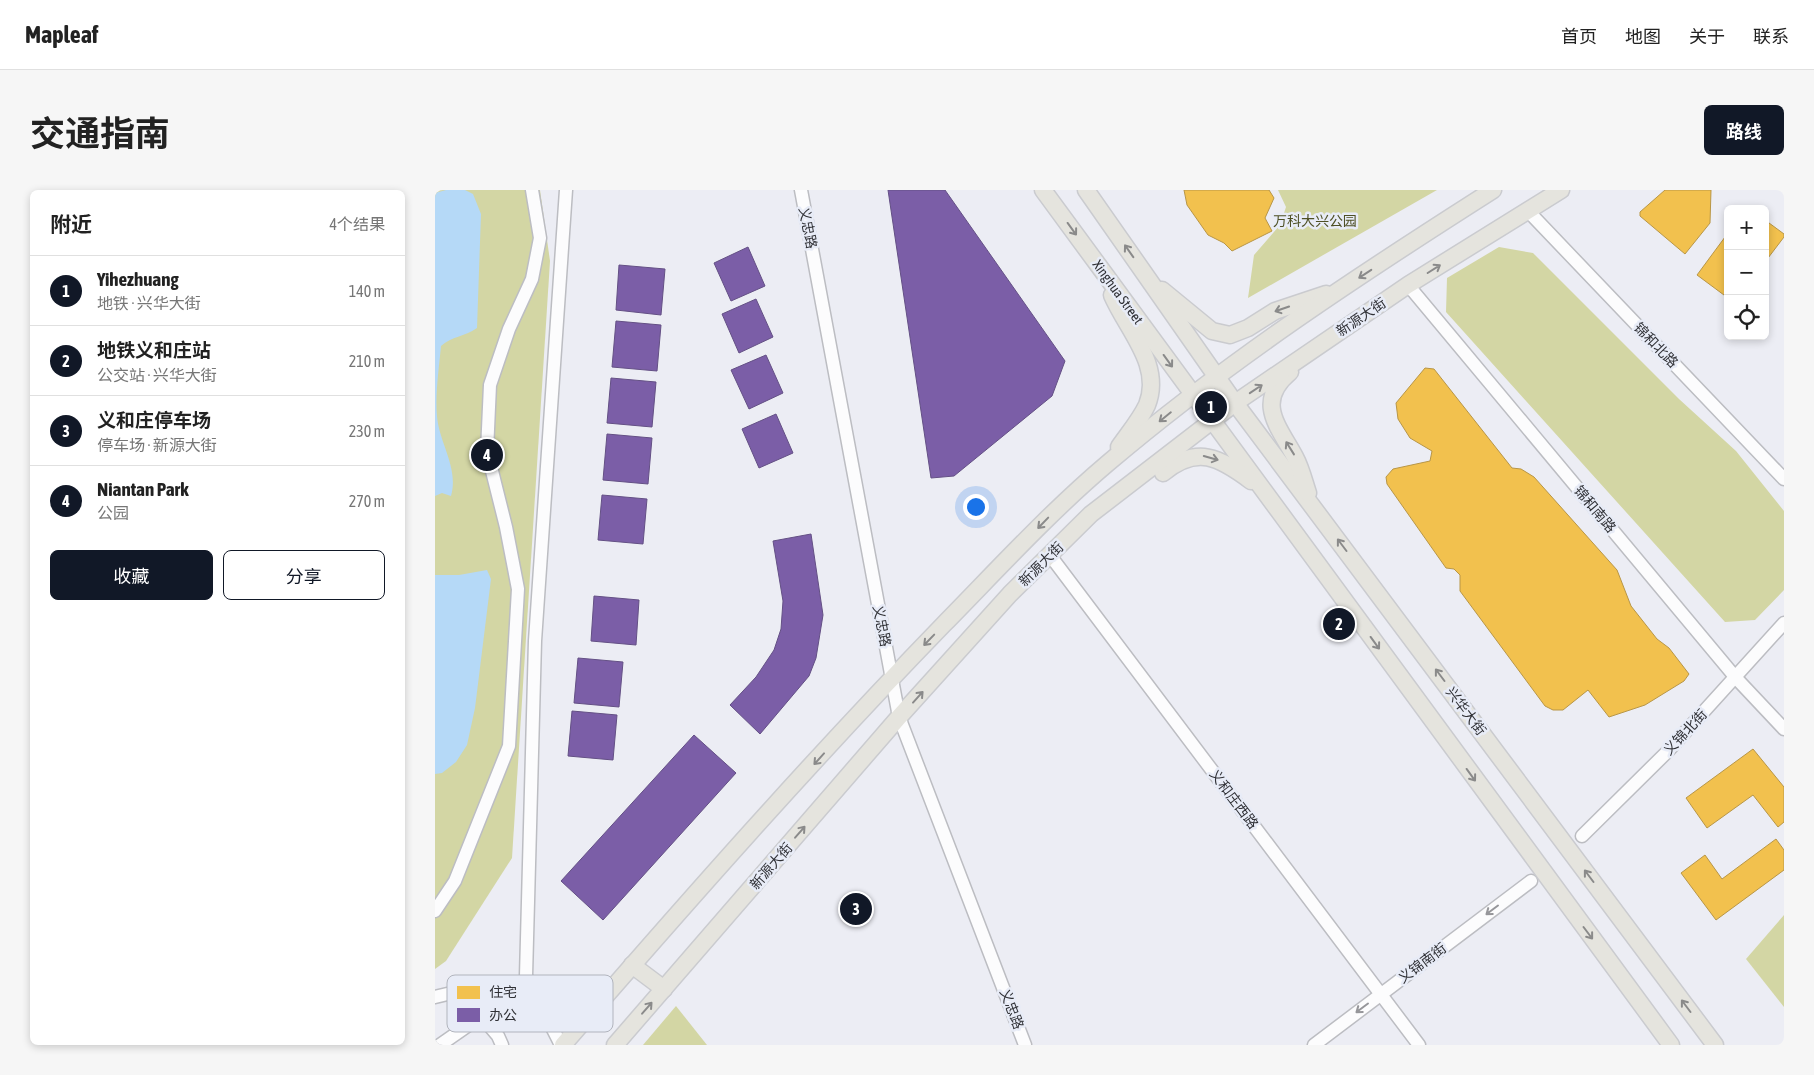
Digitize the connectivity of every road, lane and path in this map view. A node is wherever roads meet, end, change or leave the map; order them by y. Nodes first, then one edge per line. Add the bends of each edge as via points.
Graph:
1 (532, 190) edge
2 (566, 190) edge
3 (801, 190) edge
4 (1043, 190) edge
5 (1086, 190) edge
6 (1493, 190) edge
7 (1558, 191) edge
8 (1528, 211) junction
9 (1099, 266) junction
10 (1150, 281) junction
11 (1408, 285) junction
12 (1345, 287) junction
13 (1328, 340) junction
14 (1217, 376) junction
15 (1193, 394) junction
16 (1235, 403) junction
17 (1212, 419) junction
18 (1107, 464) junction
19 (1784, 479) edge
20 (1265, 490) junction
21 (1314, 510) junction
22 (1091, 514) junction
23 (1049, 554) junction
24 (1784, 624) edge
25 (892, 678) junction
26 (1736, 678) junction
27 (899, 717) junction
28 (1784, 730) edge
29 (1582, 836) dead end
30 (1531, 881) dead end
31 (435, 911) edge
32 (632, 965) junction
33 (526, 975) edge
34 (613, 987) edge
35 (664, 989) junction
36 (1381, 994) junction
37 (459, 1032) edge
38 (494, 1032) edge
39 (555, 1032) edge
40 (573, 1032) edge
41 (440, 1045) edge
42 (501, 1045) edge
43 (562, 1045) edge
44 (615, 1045) edge
45 (1025, 1045) edge
46 (1313, 1045) edge
47 (1419, 1045) edge
48 (1671, 1045) edge
49 (1715, 1045) edge

1 - 31 street via 540,238 532,279 509,329 490,385 487,451 518,589 509,746 455,881
2 - 33 street via 535,641
3 - 25 street, 义忠路
4 -> 9 main road, Xinghua Street
10 -> 5 main road
6 -> 12 main road
7 - 8 main road, 新源大街
11 -> 8 main road, 新源大街
8 - 19 street, 锦和北路
9 -> 15 main road, Xinghua Street
9 - 18 main road via 1122,318 1148,362 1152,382 1147,405
12 -> 10 main road via 1275,311 1230,335 1212,331
10 - 14 main road
11 - 13 main road, 新源大街
11 - 26 street, 锦和南路
12 - 14 main road
16 -> 13 main road, 新源大街
21 -> 13 main road via 1296,458 1272,418 1272,402 1278,384
14 - 15 main road
14 - 16 main road, 兴华大街
15 - 17 main road
15 -> 18 main road
16 - 17 main road, 新源大街
16 - 21 main road, 兴华大街
17 - 20 main road
17 - 22 main road, 新源大街
18 -> 25 main road via 1049,517
22 -> 20 main road via 1151,482 1187,457 1206,456 1229,464
20 -> 48 main road
49 -> 21 main road, 兴华大街
22 - 23 main road, 新源大街
27 -> 23 main road, 新源大街
23 - 36 street, 义和庄西路
24 - 26 street, 义锦北街
25 - 27 street, 义忠路
25 -> 32 main road
26 - 28 street, 锦和南路
26 - 29 street, 义锦北街
35 -> 27 main road, 新源大街
27 - 45 street, 义忠路
30 -> 36 street, 义锦南街
32 - 34 main road
32 - 35 main road
44 -> 35 main road, 新源大街
36 -> 46 street, 义锦南街
36 - 47 street, 义和庄西路
37 - 41 street
38 - 42 street
39 - 43 street
40 - 43 main road

